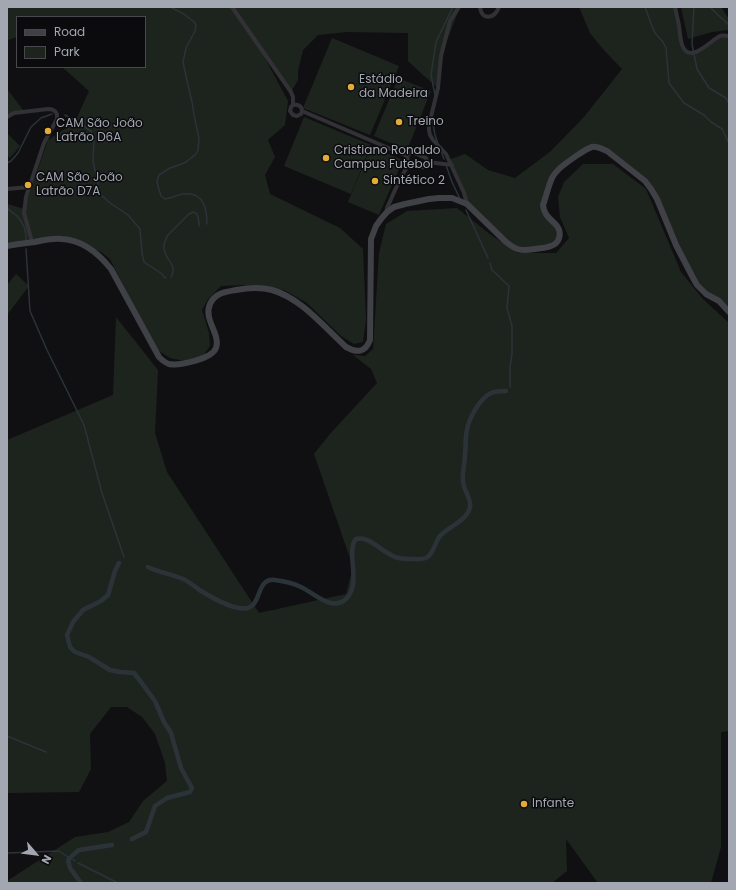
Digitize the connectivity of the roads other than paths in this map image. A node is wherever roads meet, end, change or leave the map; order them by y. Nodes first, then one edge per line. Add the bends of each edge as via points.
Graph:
1 (232, 7) edge
2 (459, 7) edge
3 (480, 7) edge
4 (499, 7) edge
5 (675, 7) edge
6 (729, 36) edge
7 (293, 105) junction
8 (302, 111) junction
9 (7, 116) edge
10 (407, 156) junction
11 (427, 162) junction
12 (410, 163) junction
13 (452, 166) junction
14 (29, 187) junction
15 (7, 189) edge
16 (467, 204) junction
17 (387, 212) junction
18 (32, 242) junction
19 (7, 246) edge
20 (729, 312) edge

1 - 7 street via 291,92
2 - 13 street via 450,20 429,125 433,140 446,154
3 - 4 street via 482,14 487,17 495,14
5 - 6 street via 681,43 687,52 699,51 721,36
7 - 8 street via 300,106
7 - 8 street via 290,111 293,115 299,115
8 - 10 street
9 - 14 street via 48,109 57,114
10 - 11 street via 413,152 426,158
10 - 12 street
11 - 12 street via 423,167
11 - 13 street
12 - 17 street via 396,187
13 - 16 street
14 - 15 street
14 - 18 street via 25,215
16 - 17 main road via 452,198 439,198 400,205
16 - 20 main road via 512,247 520,250 550,247 558,242 560,237 560,232 544,212 543,206 552,178 560,168 586,150 592,147 601,148 652,189 676,245 697,285
17 - 18 main road via 376,226 371,240 370,340 365,348 357,351 346,347 291,298 259,288 224,292 212,301 208,316 217,342 214,352 198,360 168,363 159,357 111,269 97,254 85,246 65,239
18 - 19 main road

